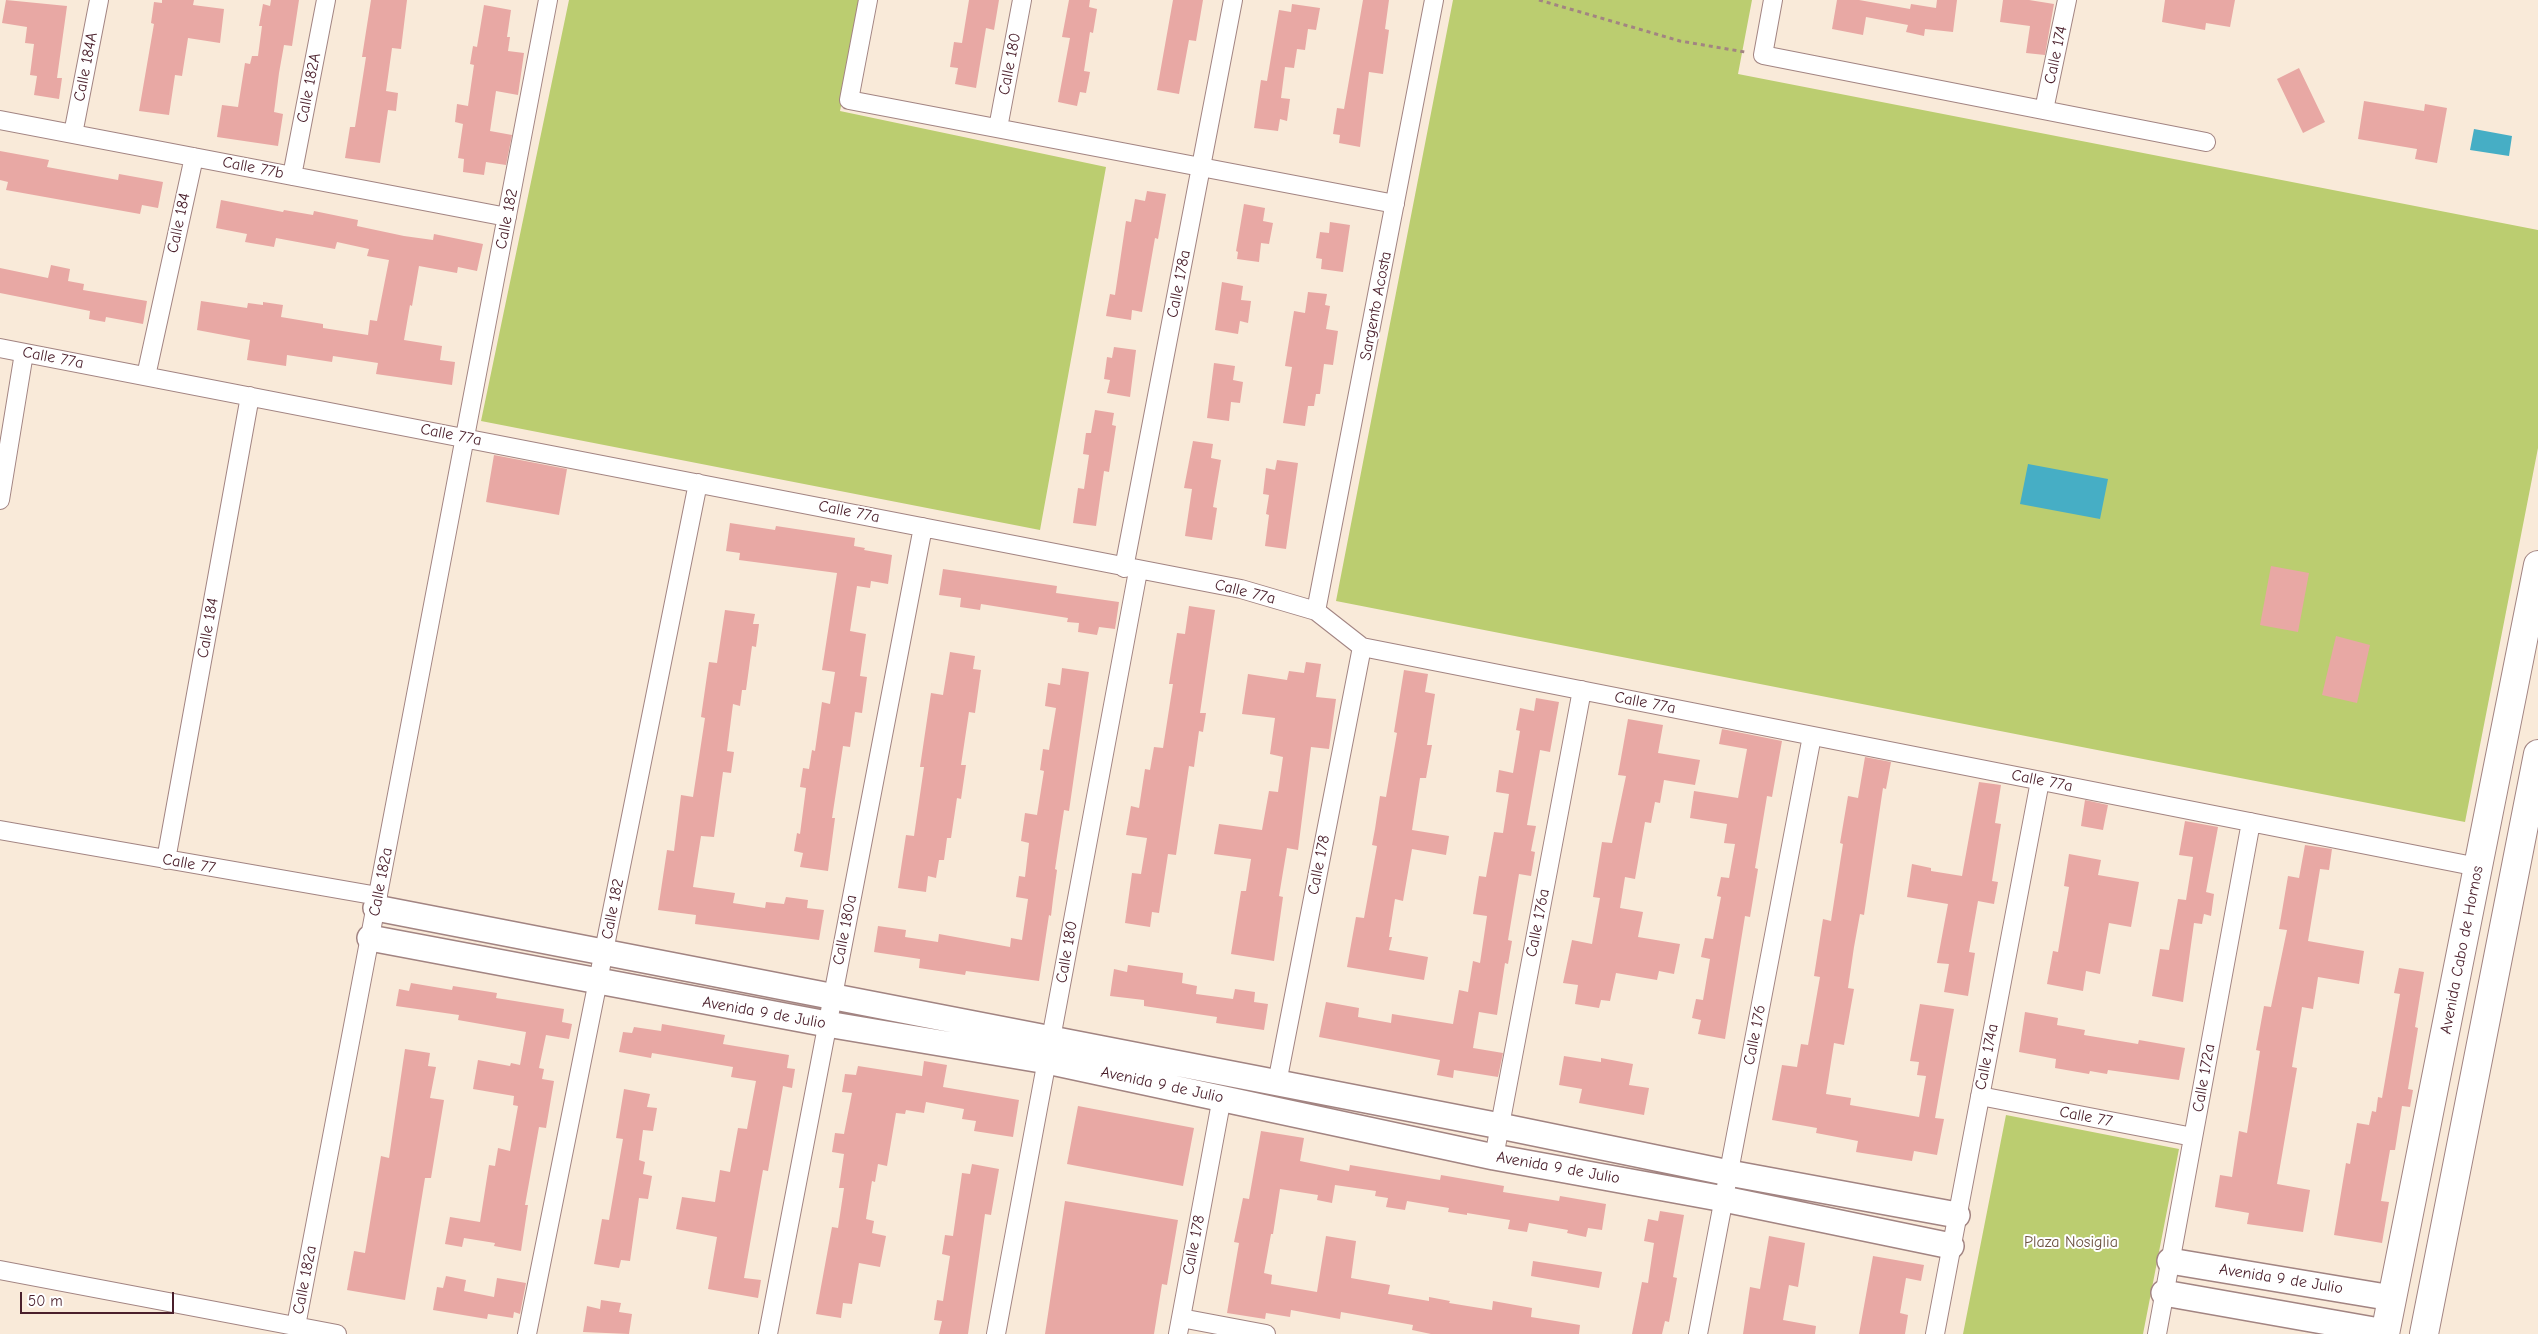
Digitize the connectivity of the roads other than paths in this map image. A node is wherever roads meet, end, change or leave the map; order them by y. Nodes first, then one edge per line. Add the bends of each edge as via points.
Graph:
1 (99, 0) edge
2 (326, 0) edge
3 (548, 0) edge
4 (868, 0) edge
5 (1022, 0) edge
6 (1233, 0) edge
7 (1434, 0) edge
8 (1773, 0) edge
9 (2067, 0) edge
10 (2044, 110) junction
11 (0, 120) edge
12 (998, 128) junction
13 (74, 134) junction
14 (2206, 142) dead end
15 (194, 157) junction
16 (1201, 168) junction
17 (292, 176) junction
18 (1395, 204) junction
19 (507, 217) junction
20 (0, 348) edge
21 (24, 353) junction
22 (146, 376) junction
23 (250, 396) junction
24 (465, 438) junction
25 (698, 483) junction
26 (0, 500) edge
27 (923, 527) junction
28 (2538, 565) edge
29 (1131, 569) junction
30 (1316, 611) junction
31 (1362, 647) junction
32 (1582, 690) junction
33 (1812, 736) junction
34 (2538, 754) edge
35 (2040, 781) junction
36 (2251, 822) junction
37 (0, 830) edge
38 (166, 860) junction
39 (2478, 867) junction
40 (377, 902) junction
41 (370, 938) junction
42 (604, 952) junction
43 (598, 982) junction
44 (833, 996) junction
45 (827, 1024) junction
46 (1049, 1050) junction
47 (1277, 1083) junction
48 (1980, 1096) junction
49 (1222, 1098) junction
50 (1500, 1126) junction
51 (2193, 1137) junction
52 (1494, 1157) junction
53 (1729, 1173) junction
54 (1724, 1199) junction
55 (1957, 1215) junction
56 (1952, 1246) junction
57 (2170, 1261) junction
58 (0, 1270) edge
59 (2164, 1293) junction
60 (2392, 1298) junction
61 (296, 1326) junction
62 (1179, 1326) edge
63 (2385, 1333) edge
64 (337, 1334) edge
65 (527, 1334) edge
66 (768, 1334) edge
67 (996, 1334) edge
68 (1266, 1334) edge
69 (1698, 1334) edge
70 (1935, 1334) edge
71 (2156, 1334) edge
72 (2424, 1334) edge

1 - 13 street, Calle 184A
2 - 17 street, Calle 182A
3 - 19 street, Calle 182
4 - 12 street via 849,100
5 - 12 street, Calle 180
6 - 16 street, Calle 178a
7 - 18 street, Sargento Acosta
8 - 10 street via 1763,55
9 - 10 street, Calle 174
10 - 14 street
11 - 13 street, Calle 77b
12 - 16 street
13 - 15 street, Calle 77b
15 - 17 street, Calle 77b
15 - 22 street, Calle 184
16 - 18 street
16 - 29 street, Calle 178a
17 - 19 street, Calle 77b
18 - 30 street, Sargento Acosta
19 - 24 street, Calle 182
20 - 21 street, Calle 77a
21 - 22 street, Calle 77a
21 - 26 street
22 - 23 street, Calle 77a
23 - 24 street, Calle 77a
23 - 38 street, Calle 184
24 - 25 street, Calle 77a
24 - 40 street, Calle 182a
25 - 27 street, Calle 77a
25 - 42 street, Calle 182
27 - 29 street, Calle 77a
27 - 44 street, Calle 180a
28 - 39 main road, Avenida Cabo de Hornos
29 - 30 street, Calle 77a via 1241,589
29 - 46 street, Calle 180
30 - 31 street, Calle 77a
31 - 32 street, Calle 77a
31 - 47 street, Calle 178
32 - 33 street, Calle 77a
32 - 50 street, Calle 176a
33 - 35 street, Calle 77a
33 - 53 street, Calle 176
34 - 72 main road
35 - 36 street, Calle 77a
35 - 48 street, Calle 174a
36 - 39 street, Calle 77a
36 - 51 street, Calle 172a
37 - 38 street, Calle 77
38 - 40 street, Calle 77
39 - 60 main road, Avenida Cabo de Hornos
40 - 41 street, Calle 182a
40 - 42 main road, Avenida 9 de Julio
41 - 43 main road, Avenida 9 de Julio
41 - 61 street, Calle 182a
42 - 43 street, Calle 182
42 - 44 main road, Avenida 9 de Julio
43 - 45 main road, Avenida 9 de Julio
43 - 65 street, Calle 182
44 - 45 street, Calle 180a
44 - 46 main road, Avenida 9 de Julio
45 - 46 main road, Avenida 9 de Julio
45 - 66 street, Calle 180a
46 - 47 main road, Avenida 9 de Julio
46 - 49 main road, Avenida 9 de Julio
46 - 67 street, Calle 180
47 - 50 main road, Avenida 9 de Julio
48 - 51 street, Calle 77
48 - 55 street, Calle 174a
49 - 52 main road, Avenida 9 de Julio
49 - 62 street, Calle 178
50 - 52 street, Calle 176a
50 - 53 main road, Avenida 9 de Julio
51 - 57 street, Calle 172a
52 - 54 main road, Avenida 9 de Julio
53 - 54 street, Calle 176
53 - 55 main road, Avenida 9 de Julio
54 - 56 main road, Avenida 9 de Julio
54 - 69 street, Calle 176
55 - 56 street, Calle 174a
56 - 70 street, Calle 174a
57 - 59 street, Calle 172a
57 - 60 main road, Avenida 9 de Julio
58 - 61 street
59 - 63 main road, Avenida 9 de Julio
59 - 71 street, Calle 172a
60 - 63 main road, Avenida Cabo de Hornos
61 - 64 street
62 - 68 street

